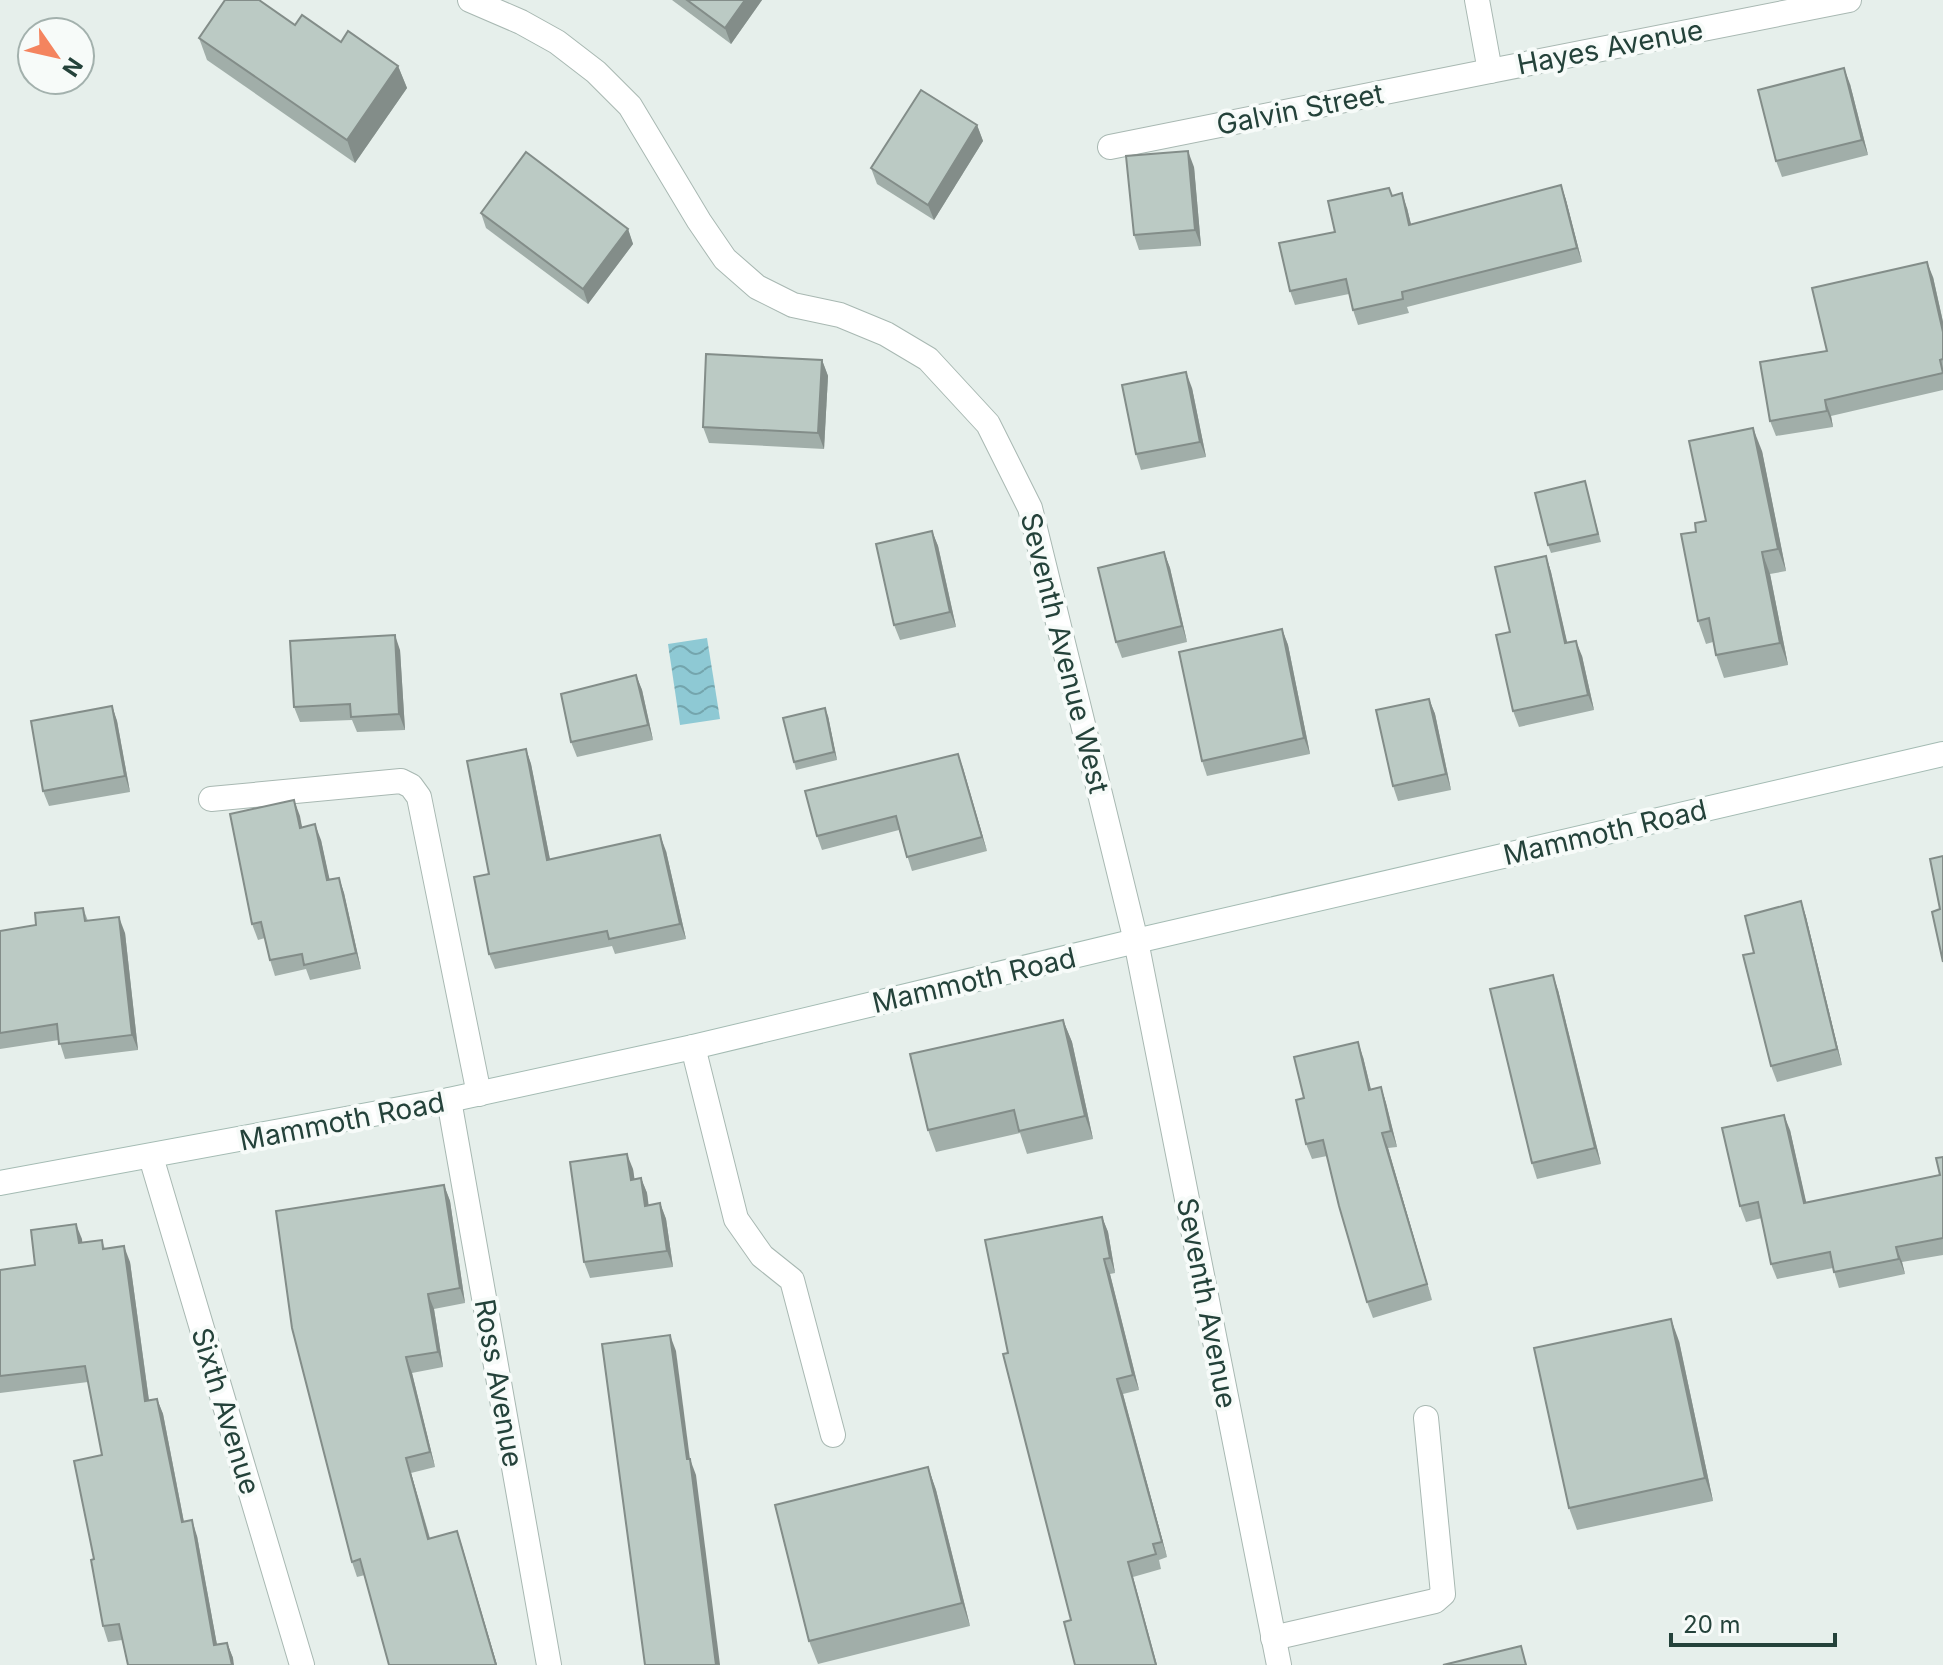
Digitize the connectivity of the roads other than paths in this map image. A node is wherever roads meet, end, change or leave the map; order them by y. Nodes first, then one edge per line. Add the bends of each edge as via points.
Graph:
1 (470, 0) edge
2 (1477, 0) edge
3 (1849, 0) edge
4 (1490, 71) junction
5 (1110, 147) dead end
6 (1943, 754) edge
7 (211, 799) dead end
8 (1136, 941) junction
9 (693, 1047) junction
10 (479, 1094) junction
11 (449, 1100) junction
12 (151, 1157) junction
13 (0, 1183) edge
14 (1426, 1418) dead end
15 (833, 1435) dead end
16 (1273, 1638) junction
17 (302, 1665) edge
18 (549, 1665) edge
19 (1279, 1665) edge

1 - 8 street, Seventh Avenue West via 557,42 596,72 630,106 725,259 757,287 793,305 840,315 886,334 928,359 988,424 1030,508
2 - 4 street, Hayes Avenue
3 - 4 street, Hayes Avenue
4 - 5 street, Galvin Street
6 - 8 street, Mammoth Road
7 - 10 street via 401,781 411,786 419,797
8 - 9 street, Mammoth Road
8 - 16 street, Seventh Avenue
9 - 10 street, Mammoth Road
9 - 15 street via 736,1219 762,1256 792,1280
10 - 11 street, Mammoth Road
11 - 12 street, Mammoth Road
11 - 18 street, Ross Avenue
12 - 13 street, Mammoth Road
12 - 17 street, Sixth Avenue
14 - 16 street via 1443,1594 1435,1601
16 - 19 street, Seventh Avenue

